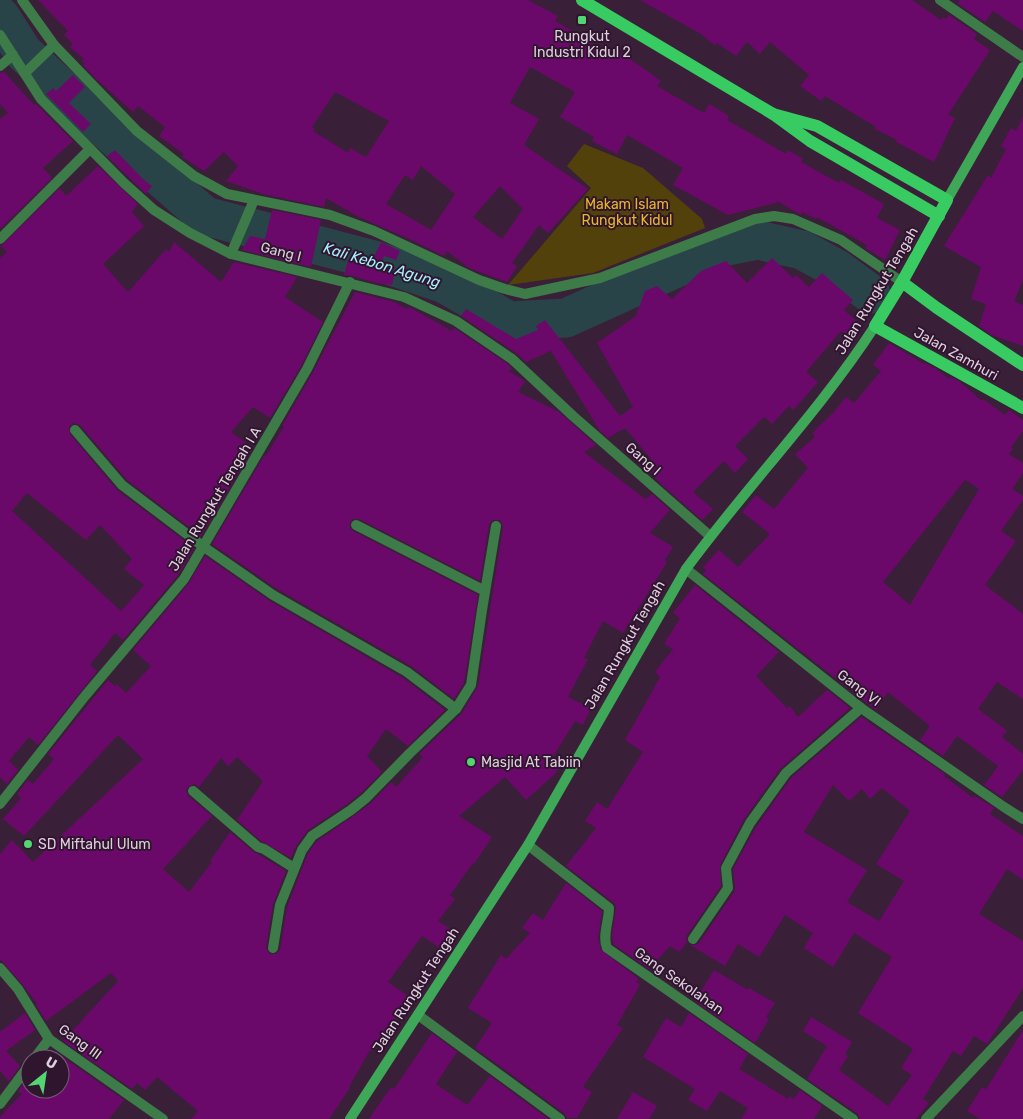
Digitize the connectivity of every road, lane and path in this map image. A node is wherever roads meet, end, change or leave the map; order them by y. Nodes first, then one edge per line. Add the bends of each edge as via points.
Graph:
1 (22, 0) edge
2 (582, 0) edge
3 (940, 0) edge
4 (0, 35) edge
5 (50, 49) junction
6 (13, 55) junction
7 (1023, 57) edge
8 (0, 66) edge
9 (1023, 67) edge
10 (28, 71) junction
11 (773, 114) junction
12 (90, 149) junction
13 (254, 200) junction
14 (948, 200) junction
15 (939, 216) junction
16 (0, 239) edge
17 (231, 254) junction
18 (350, 282) junction
19 (902, 282) junction
20 (875, 326) junction
21 (1023, 365) edge
22 (1023, 408) edge
23 (75, 430) dead end
24 (356, 525) dead end
25 (496, 526) dead end
26 (710, 536) junction
27 (204, 547) junction
28 (686, 569) junction
29 (485, 591) junction
30 (861, 708) junction
31 (456, 709) junction
32 (193, 791) dead end
33 (0, 804) edge
34 (1023, 819) edge
35 (528, 845) junction
36 (294, 868) junction
37 (693, 939) dead end
38 (273, 948) dead end
39 (0, 968) edge
40 (418, 1015) junction
41 (1023, 1016) edge
42 (49, 1038) junction
43 (41, 1049) edge
44 (20, 1077) edge
45 (0, 1104) edge
46 (163, 1119) edge
47 (350, 1119) edge
48 (560, 1119) edge
49 (853, 1119) edge
50 (926, 1119) edge

1 - 5 street
2 - 11 main road
3 - 7 street
4 - 6 street, Gang I
5 - 10 street
5 - 13 street via 137,131 194,176 227,194
6 - 8 street
6 - 10 street, Gang I
9 - 14 main road
10 - 12 street, Gang I via 41,99
11 - 14 main road via 817,126
11 - 15 main road via 810,141
12 - 16 street
12 - 17 street, Gang I via 154,210
13 - 17 street
13 - 19 street via 330,215 374,231 479,280 525,294 600,278 755,219 774,216 793,219 841,240
14 - 15 main road, Jalan Rungkut Tengah
15 - 19 main road, Jalan Rungkut Tengah
17 - 18 street, Gang I
18 - 26 street, Gang I via 404,297 456,321 512,359
18 - 27 street, Jalan Rungkut Tengah I A via 308,369
19 - 20 main road, Jalan Rungkut Tengah
19 - 21 main road, Jalan Zamhuri
20 - 22 main road, Jalan Zamhuri
20 - 26 main road, Jalan Rungkut Tengah via 850,365
23 - 27 street via 122,485
24 - 29 street
25 - 29 street
26 - 28 main road, Jalan Rungkut Tengah
27 - 31 street via 273,595 406,672
27 - 33 street, Jalan Rungkut Tengah I A via 184,579 85,696
28 - 30 street, Gang VI
28 - 35 main road, Jalan Rungkut Tengah
29 - 31 street via 471,685
30 - 34 street, Gang VI
30 - 37 street via 786,773 750,823 726,868 728,888
31 - 36 street via 366,798 312,836
32 - 36 street via 258,847
35 - 40 main road, Jalan Rungkut Tengah
35 - 49 street, Gang Sekolahan via 608,908 604,942 607,948
36 - 38 street via 280,905
39 - 42 street, Gang III via 18,989
40 - 47 main road, Jalan Rungkut Tengah
40 - 48 street
41 - 50 street
42 - 43 street
42 - 46 street, Gang III
44 - 45 street

